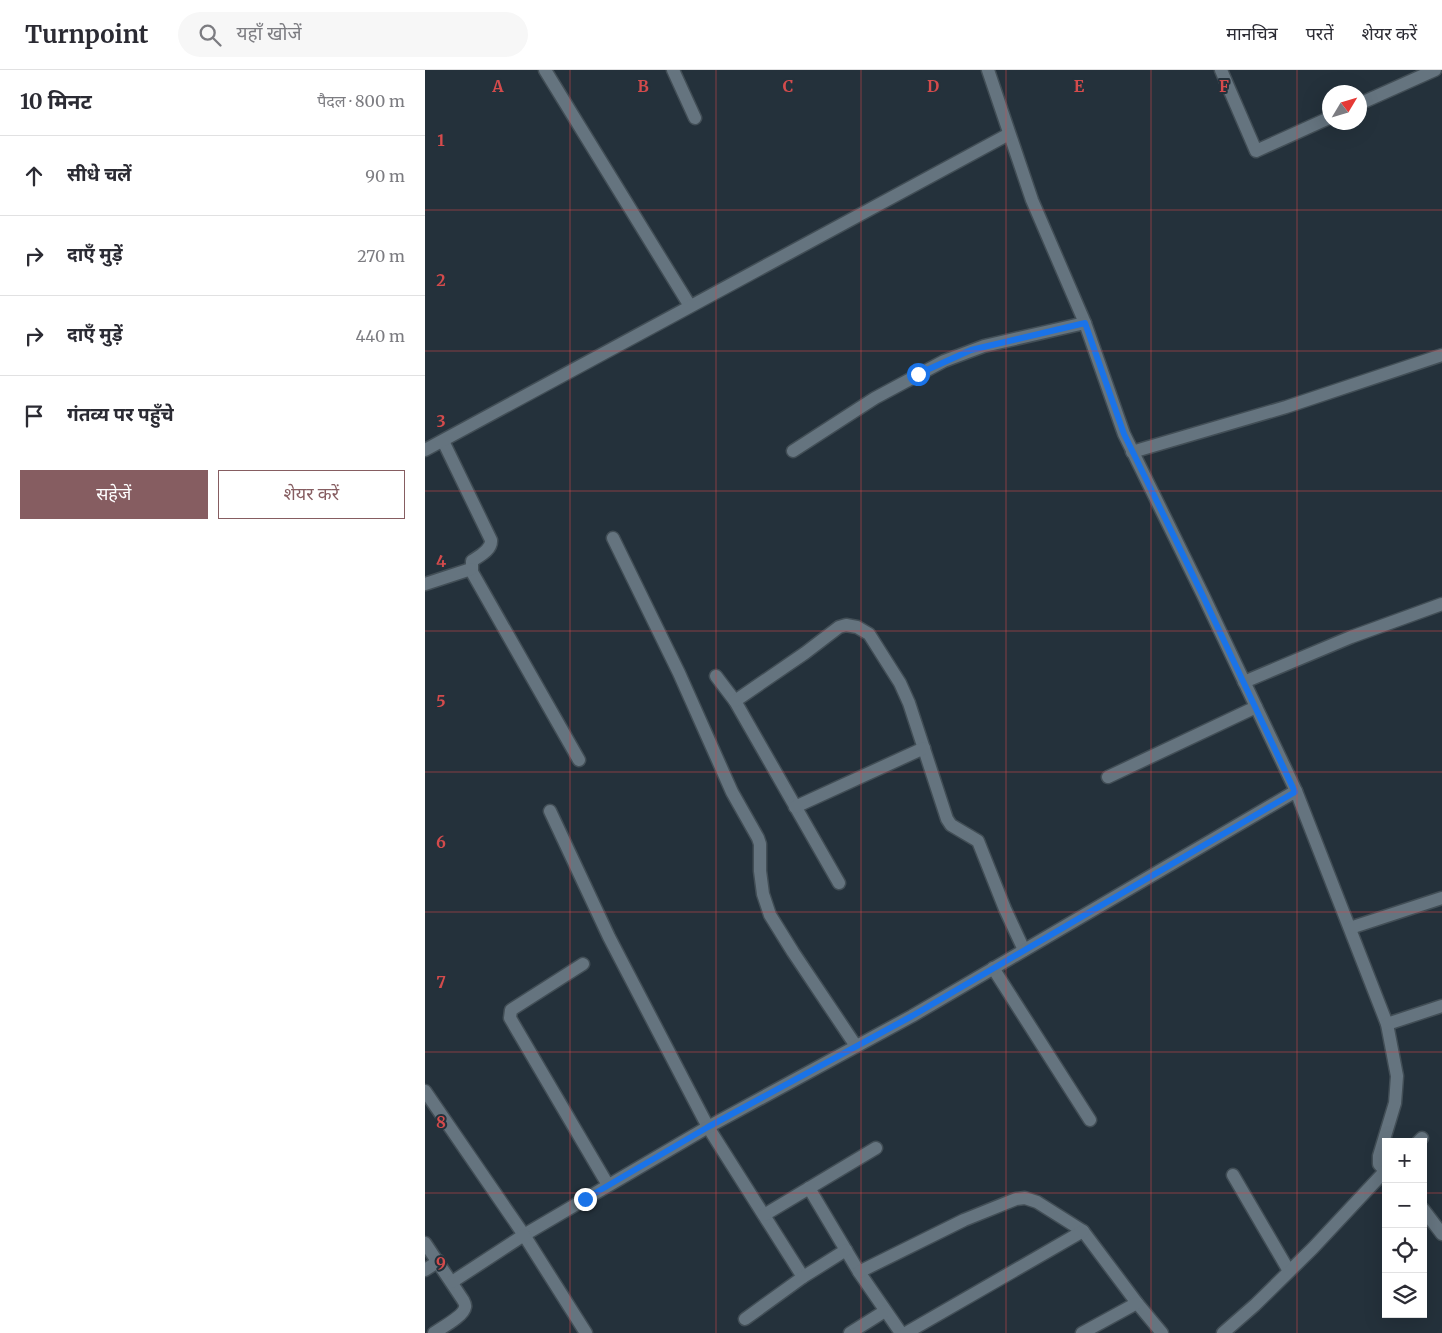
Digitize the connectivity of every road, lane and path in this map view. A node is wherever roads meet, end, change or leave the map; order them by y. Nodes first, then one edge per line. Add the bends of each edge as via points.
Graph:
1 (545, 70) edge
2 (673, 70) edge
3 (988, 70) edge
4 (1221, 70) edge
5 (1435, 70) edge
6 (1367, 100) edge
7 (695, 118) dead end
8 (1322, 121) edge
9 (1009, 134) junction
10 (690, 306) junction
11 (1085, 323) junction
12 (1442, 356) edge
13 (443, 441) junction
14 (425, 450) edge
15 (793, 451) dead end
16 (1132, 452) junction
17 (613, 538) dead end
18 (471, 569) junction
19 (425, 584) edge
20 (1442, 604) edge
21 (716, 676) dead end
22 (1244, 682) junction
23 (735, 701) junction
24 (1256, 707) junction
25 (924, 748) junction
26 (579, 760) dead end
27 (1108, 777) dead end
28 (1295, 792) junction
29 (795, 807) junction
30 (550, 811) dead end
31 (839, 883) dead end
32 (1442, 898) edge
33 (1349, 928) junction
34 (1024, 950) junction
35 (583, 964) dead end
36 (993, 968) junction
37 (1442, 1006) edge
38 (1387, 1024) junction
39 (857, 1046) junction
40 (425, 1091) edge
41 (1090, 1120) dead end
42 (708, 1127) junction
43 (1384, 1138) edge
44 (1382, 1146) edge
45 (876, 1148) dead end
46 (1382, 1168) edge
47 (1382, 1174) edge
48 (1233, 1175) dead end
49 (608, 1185) junction
50 (809, 1188) junction
51 (1427, 1214) edge
52 (763, 1215) junction
53 (1083, 1231) junction
54 (1442, 1234) edge
55 (524, 1235) junction
56 (425, 1243) edge
57 (846, 1250) junction
58 (439, 1261) junction
59 (425, 1270) edge
60 (1289, 1271) junction
61 (859, 1272) junction
62 (803, 1277) junction
63 (452, 1282) junction
64 (1137, 1303) junction
65 (885, 1311) junction
66 (745, 1319) dead end
67 (435, 1333) edge
68 (586, 1333) edge
69 (850, 1333) edge
70 (901, 1333) edge
71 (906, 1333) edge
72 (1082, 1333) edge
73 (1162, 1333) edge
74 (1223, 1333) edge

1 - 10 street
2 - 7 street
3 - 9 street
4 - 8 street via 1256,151
5 - 6 street
9 - 10 street
9 - 11 street via 1032,200
10 - 13 street
11 - 15 street via 983,346 943,361 875,398
11 - 16 street
12 - 16 street via 1286,407
13 - 14 street
13 - 18 street via 492,544 472,562
16 - 22 street
17 - 39 street via 732,792 760,844 763,894 770,915
18 - 19 street
18 - 26 street
20 - 22 street via 1351,637
21 - 23 street
22 - 24 street
23 - 25 street via 839,627 857,627 869,634 900,683
23 - 29 street
24 - 27 street
24 - 28 street
25 - 29 street
25 - 34 street via 947,819 978,841
28 - 33 street
28 - 34 street
29 - 31 street
30 - 42 street via 609,937
32 - 33 street
33 - 38 street
34 - 36 street
35 - 49 street via 511,1010 510,1018
36 - 39 street
36 - 41 street
37 - 38 street
38 - 43 street via 1397,1076 1395,1102
39 - 42 street
40 - 55 street
42 - 49 street
42 - 52 street
44 - 46 street via 1379,1156
45 - 50 street
47 - 60 street
48 - 60 street
49 - 55 street
50 - 52 street
50 - 57 street
51 - 54 street
52 - 62 street
53 - 61 street via 1037,1202 1016,1199 964,1220
53 - 64 street
53 - 71 street
55 - 63 street
55 - 68 street
56 - 58 street
57 - 61 street
57 - 62 street
58 - 59 street
58 - 63 street
60 - 74 street
61 - 65 street
62 - 66 street
63 - 67 street via 465,1310
64 - 72 street
64 - 73 street
65 - 69 street
65 - 70 street

